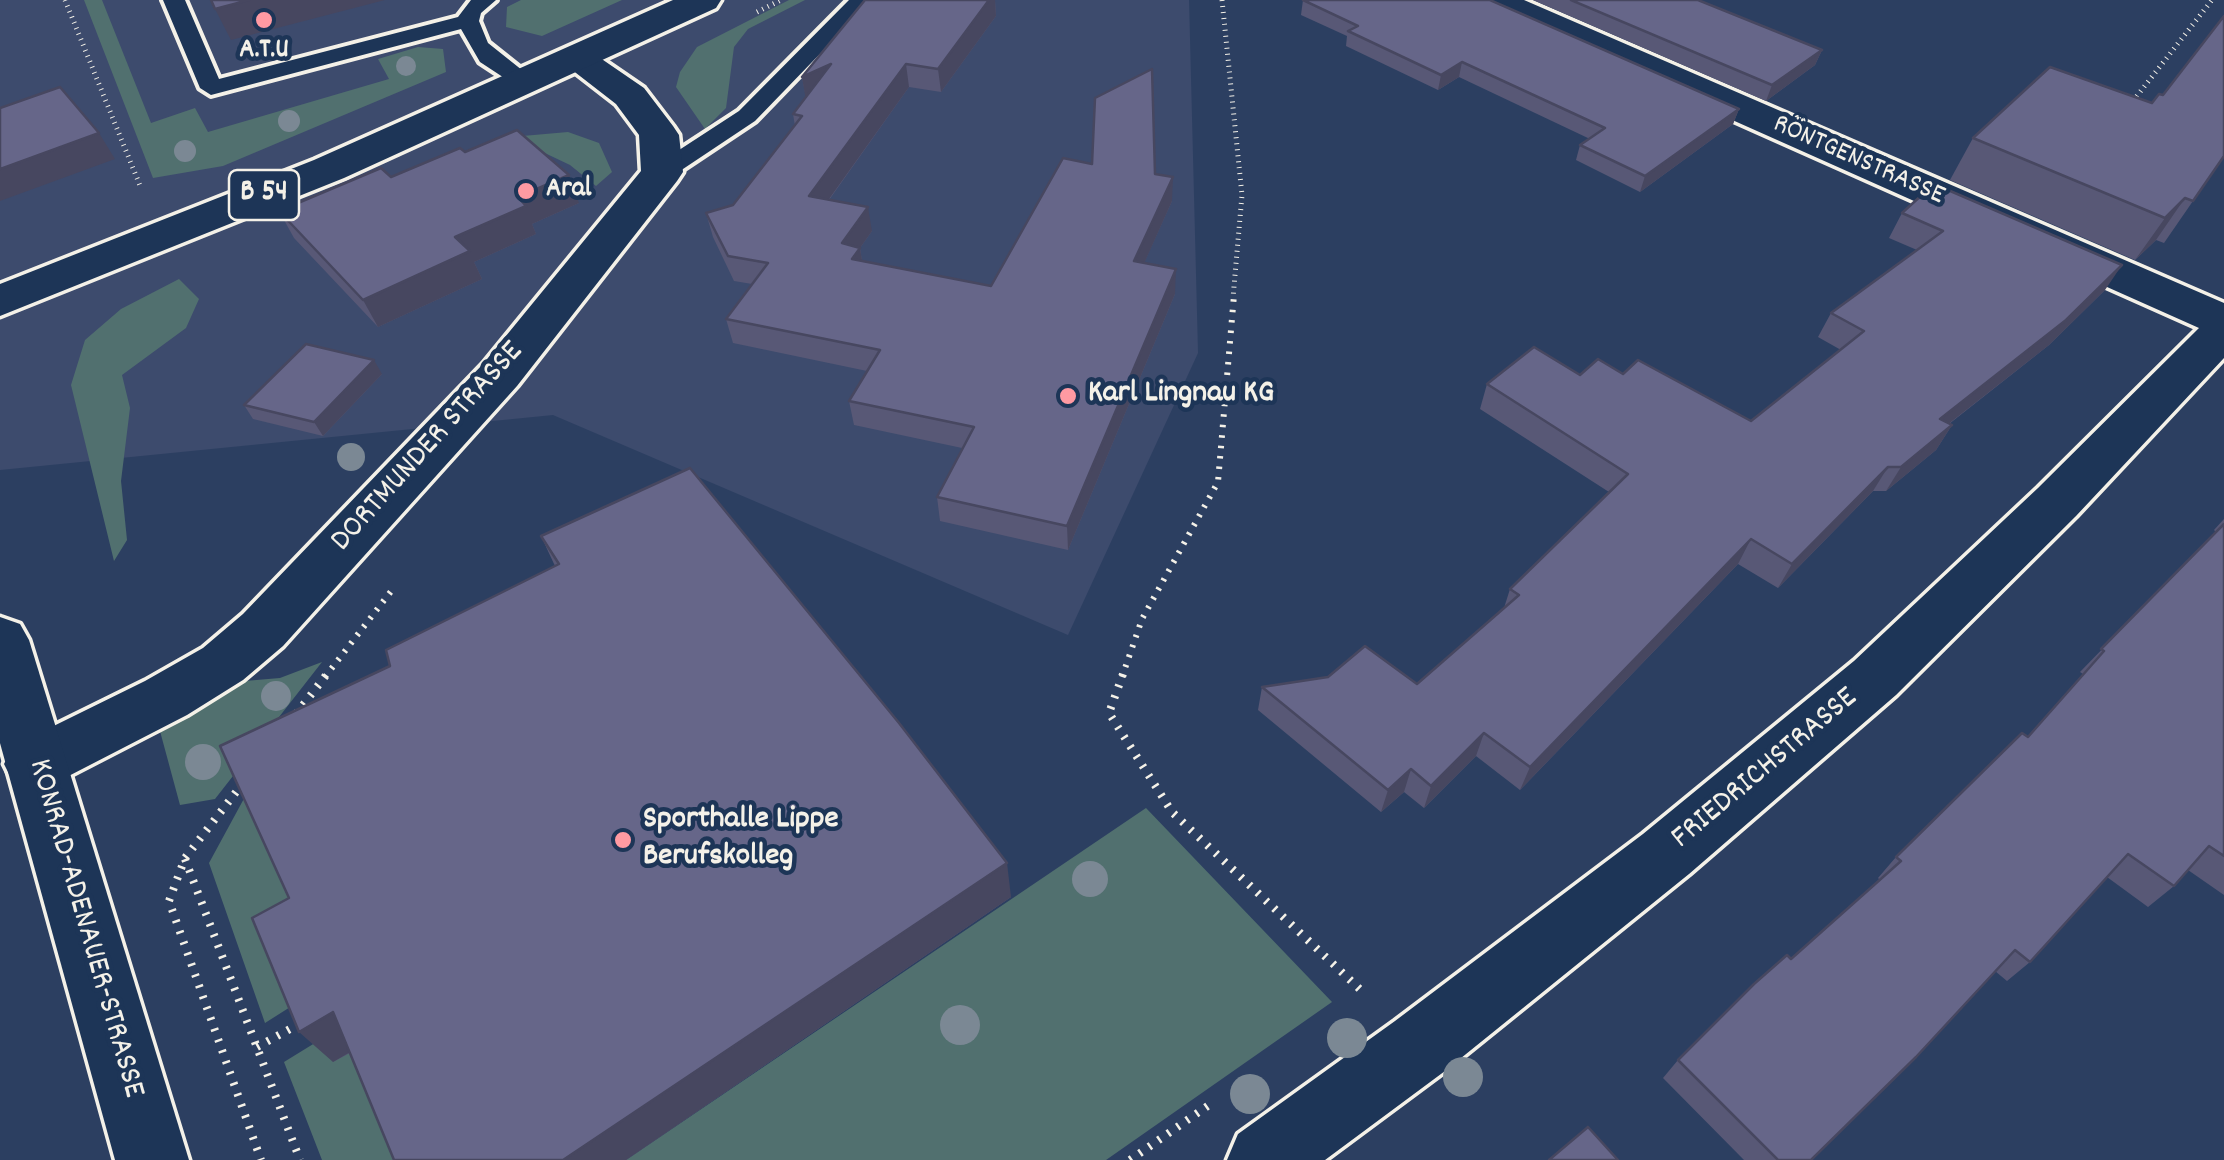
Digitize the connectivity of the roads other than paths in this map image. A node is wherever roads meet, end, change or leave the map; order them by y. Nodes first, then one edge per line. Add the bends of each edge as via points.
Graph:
1 (174, 0) edge
2 (484, 0) edge
3 (703, 0) edge
4 (861, 0) edge
5 (1494, 0) edge
6 (468, 21) junction
7 (578, 59) junction
8 (526, 82) junction
9 (662, 172) junction
10 (0, 301) edge
11 (2217, 347) edge
12 (0, 640) edge
13 (35, 764) junction
14 (152, 1160) edge
15 (1264, 1160) edge

1 - 6 lane via 211,88
2 - 6 lane
3 - 7 street, B 54
4 - 9 lane via 747,116
5 - 11 street, RÖNTGENSTRASSE
6 - 8 lane via 488,57
7 - 8 street, B 54
7 - 9 street via 630,96 659,135
8 - 10 street, B 54
9 - 13 street, DORTMUNDER STRASSE via 500,375 276,616 222,664
11 - 15 street, FRIEDRICHSTRASSE via 1874,678 1666,854
12 - 13 street, KONRAD-ADENAUER-STRASSE
13 - 14 street, KONRAD-ADENAUER-STRASSE

